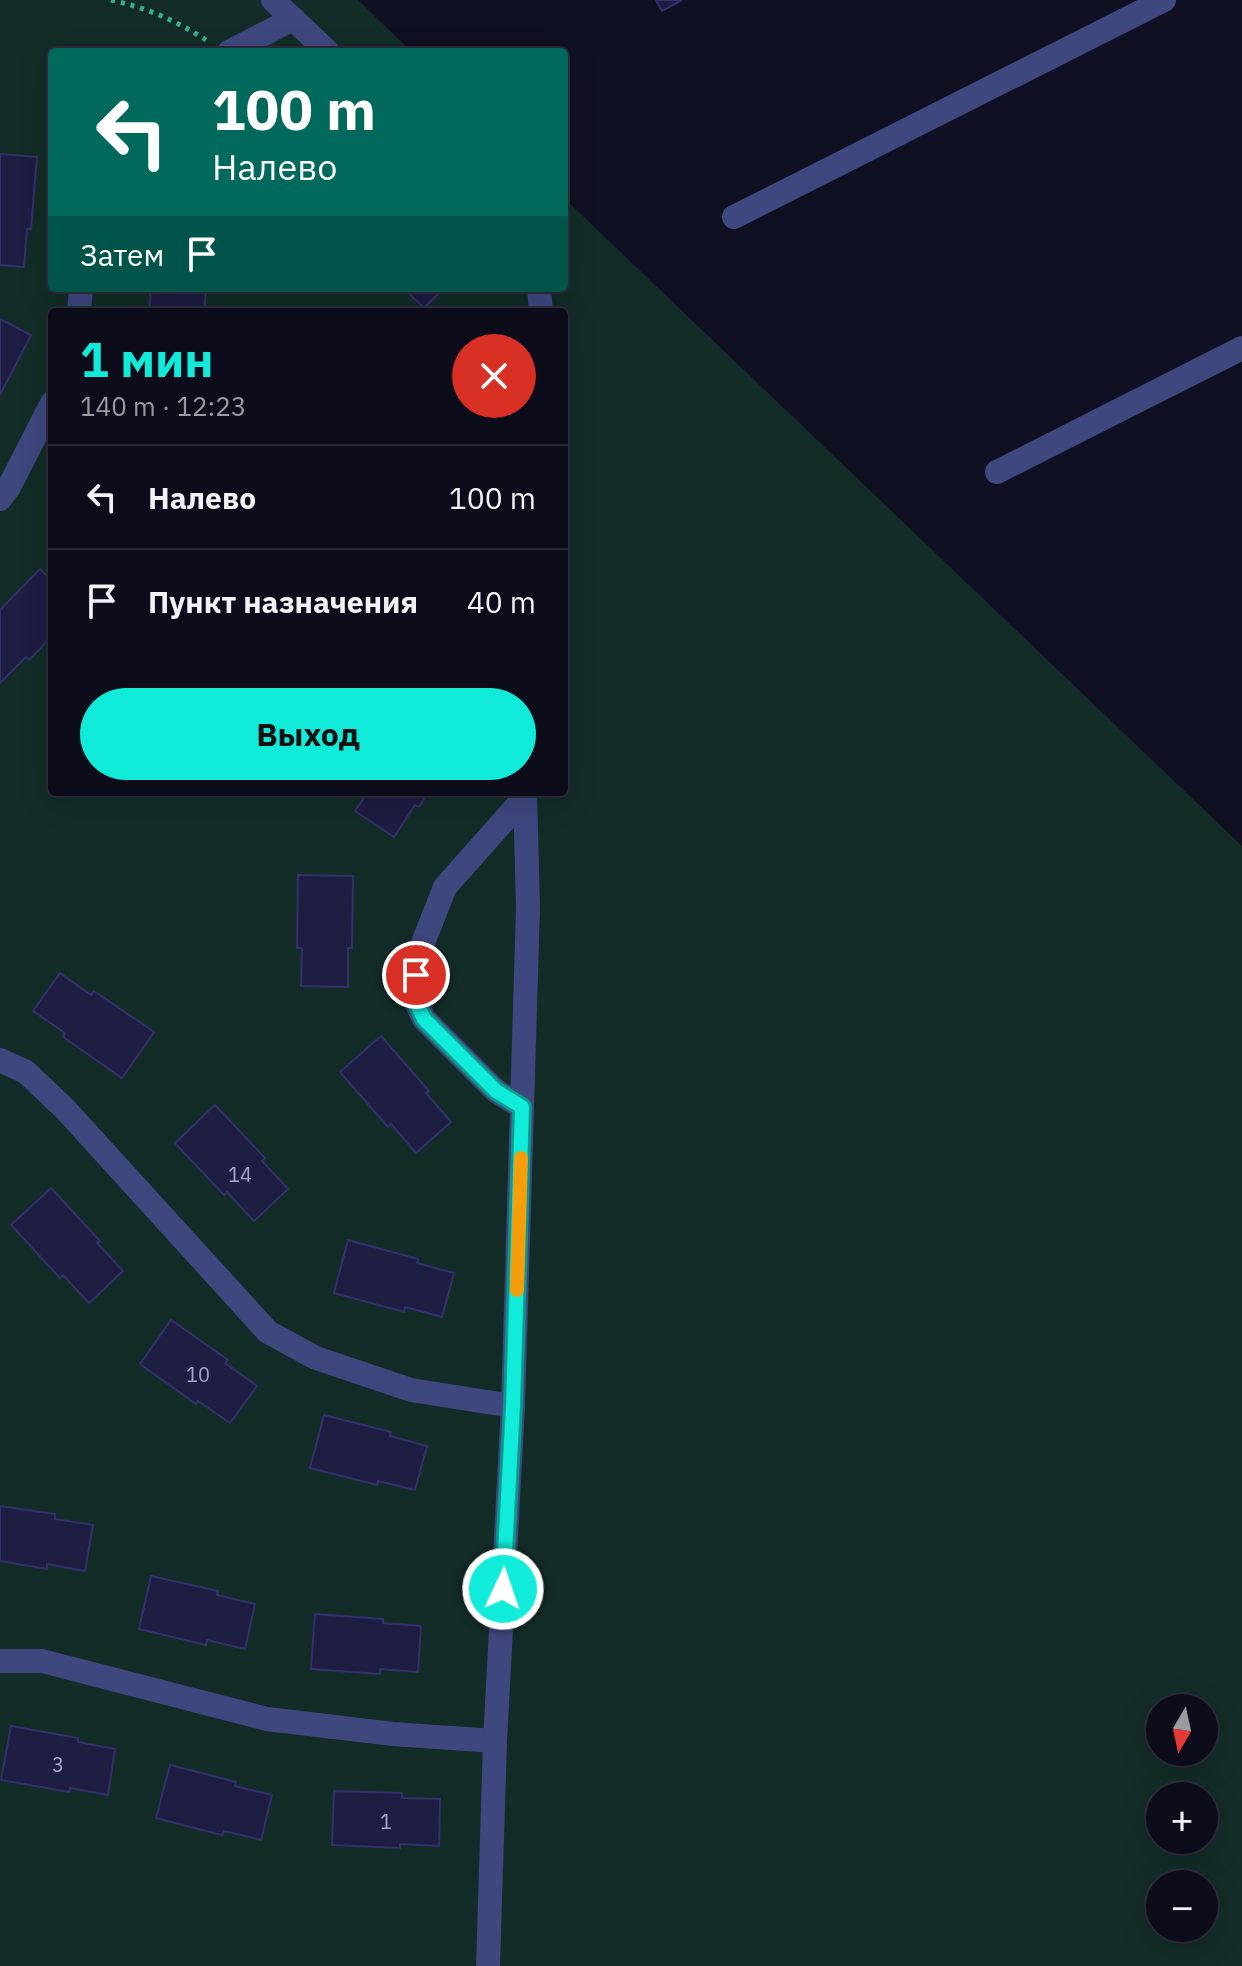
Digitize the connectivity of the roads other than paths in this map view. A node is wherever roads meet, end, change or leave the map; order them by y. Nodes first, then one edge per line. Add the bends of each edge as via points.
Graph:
1 (273, 0) edge
2 (1164, 0) edge
3 (293, 19) junction
4 (220, 48) edge
5 (324, 48) edge
6 (734, 217) dead end
7 (1242, 348) edge
8 (48, 411) edge
9 (997, 472) dead end
10 (0, 499) edge
11 (524, 796) edge
12 (525, 796) edge
13 (0, 1060) edge
14 (522, 1107) junction
15 (513, 1406) junction
16 (0, 1661) edge
17 (495, 1741) junction
18 (488, 1966) edge

1 - 3 lane
2 - 6 lane
3 - 4 lane
3 - 5 lane
7 - 9 lane
8 - 10 lane
11 - 14 lane via 445,887 419,953 414,998 424,1019 496,1091
12 - 14 lane via 528,908
13 - 15 lane via 26,1072 65,1109 268,1332 316,1358 411,1390
14 - 15 lane
15 - 17 lane
16 - 17 lane via 42,1661 267,1719
17 - 18 lane

